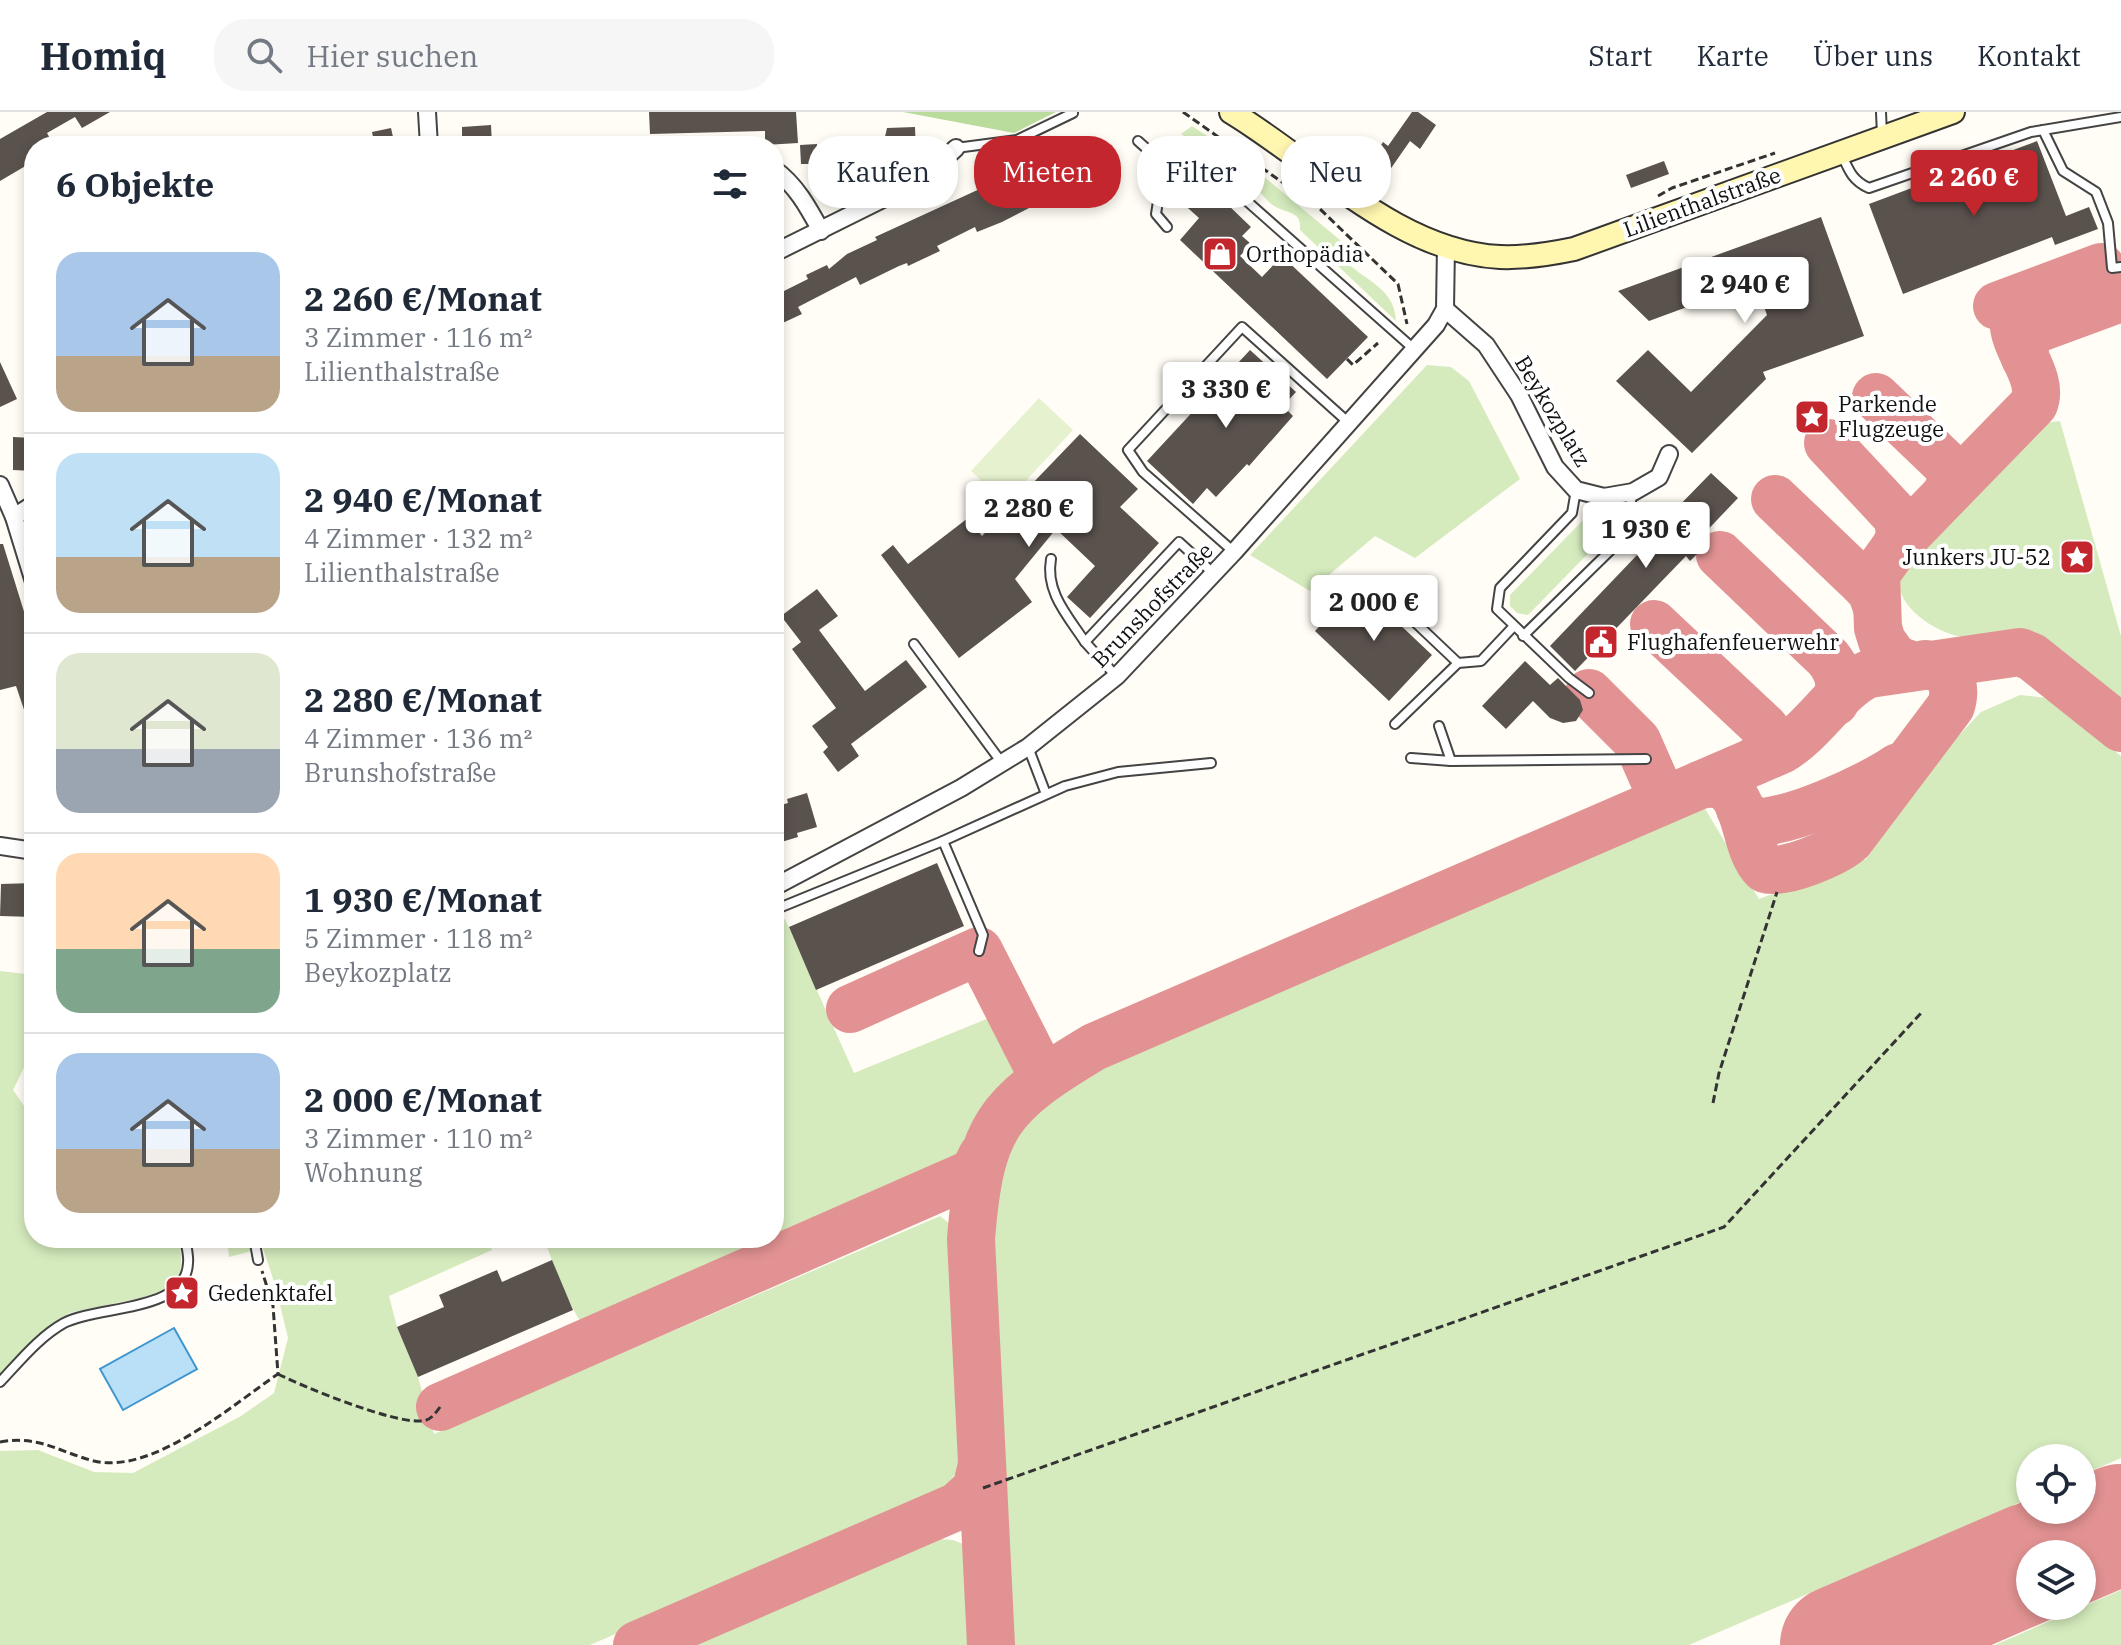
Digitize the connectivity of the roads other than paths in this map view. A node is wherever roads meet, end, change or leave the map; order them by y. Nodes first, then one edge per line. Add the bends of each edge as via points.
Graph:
1 (427, 112) edge
2 (1231, 112) edge
3 (1881, 112) edge
4 (1953, 112) edge
5 (1073, 113) edge
6 (2121, 117) edge
7 (2043, 130) junction
8 (428, 136) edge
9 (1882, 136) junction
10 (958, 148) edge
11 (1841, 151) junction
12 (784, 176) edge
13 (866, 208) edge
14 (1157, 208) edge
15 (1254, 208) edge
16 (1167, 227) dead end
17 (821, 231) junction
18 (1446, 246) junction
19 (784, 248) edge
20 (2121, 267) edge
21 (1445, 309) junction
22 (1415, 351) junction
23 (1350, 423) junction
24 (1669, 454) dead end
25 (0, 485) edge
26 (1576, 490) junction
27 (1633, 492) junction
28 (24, 510) edge
29 (14, 517) junction
30 (24, 550) edge
31 (1234, 552) junction
32 (1051, 559) dead end
33 (1213, 573) junction
34 (1380, 589) dead end
35 (1513, 627) junction
36 (1523, 636) junction
37 (1085, 642) junction
38 (914, 644) dead end
39 (1458, 663) junction
40 (1117, 676) junction
41 (1589, 693) dead end
42 (1395, 724) dead end
43 (1439, 726) dead end
44 (1028, 747) junction
45 (1411, 758) dead end
46 (1646, 759) dead end
47 (1451, 761) junction
48 (1002, 763) junction
49 (1211, 763) dead end
50 (1046, 794) junction
51 (943, 841) junction
52 (0, 846) edge
53 (24, 850) edge
54 (784, 882) edge
55 (784, 906) edge
56 (979, 951) dead end
57 (187, 1248) edge
58 (256, 1248) edge
59 (258, 1260) road end
60 (0, 1382) edge

1 - 8 street
2 - 18 main road, Lilienthalstraße via 1396,224
3 - 9 lane
4 - 9 main road, Lilienthalstraße
5 - 10 lane via 1017,140
6 - 7 lane
7 - 11 lane via 1869,188 1850,173
7 - 20 lane via 2063,171 2096,192 2108,223 2112,268
9 - 11 main road, Lilienthalstraße
11 - 18 main road, Lilienthalstraße via 1574,249 1498,257
12 - 17 street
13 - 17 street
14 - 16 lane
15 - 22 lane
17 - 19 street
18 - 21 street
21 - 22 street, Brunshofstraße
21 - 26 street, Beykozplatz via 1486,345 1519,395 1555,467
22 - 23 street, Brunshofstraße
23 - 31 street, Brunshofstraße
23 - 31 lane via 1242,327 1128,450 1143,472
24 - 27 street via 1659,477
25 - 29 street
26 - 27 street, Beykozplatz via 1604,497
26 - 35 lane via 1572,513 1500,588 1497,609
27 - 36 lane via 1623,538
28 - 29 street
29 - 30 street
31 - 33 street, Brunshofstraße
32 - 37 lane via 1053,594
33 - 37 lane via 1179,542
33 - 40 street, Brunshofstraße
34 - 39 lane
35 - 36 lane
35 - 39 lane via 1481,661
36 - 41 lane
37 - 40 lane
38 - 48 lane
39 - 42 lane
40 - 44 street, Brunshofstraße
43 - 47 lane
44 - 48 street, Brunshofstraße
44 - 50 lane
45 - 47 lane
46 - 47 lane
48 - 54 street, Brunshofstraße
49 - 50 lane via 1118,772
50 - 51 lane
51 - 55 lane
51 - 56 lane via 983,935
52 - 53 street
57 - 60 lane via 189,1264 176,1291 64,1323
58 - 59 lane

